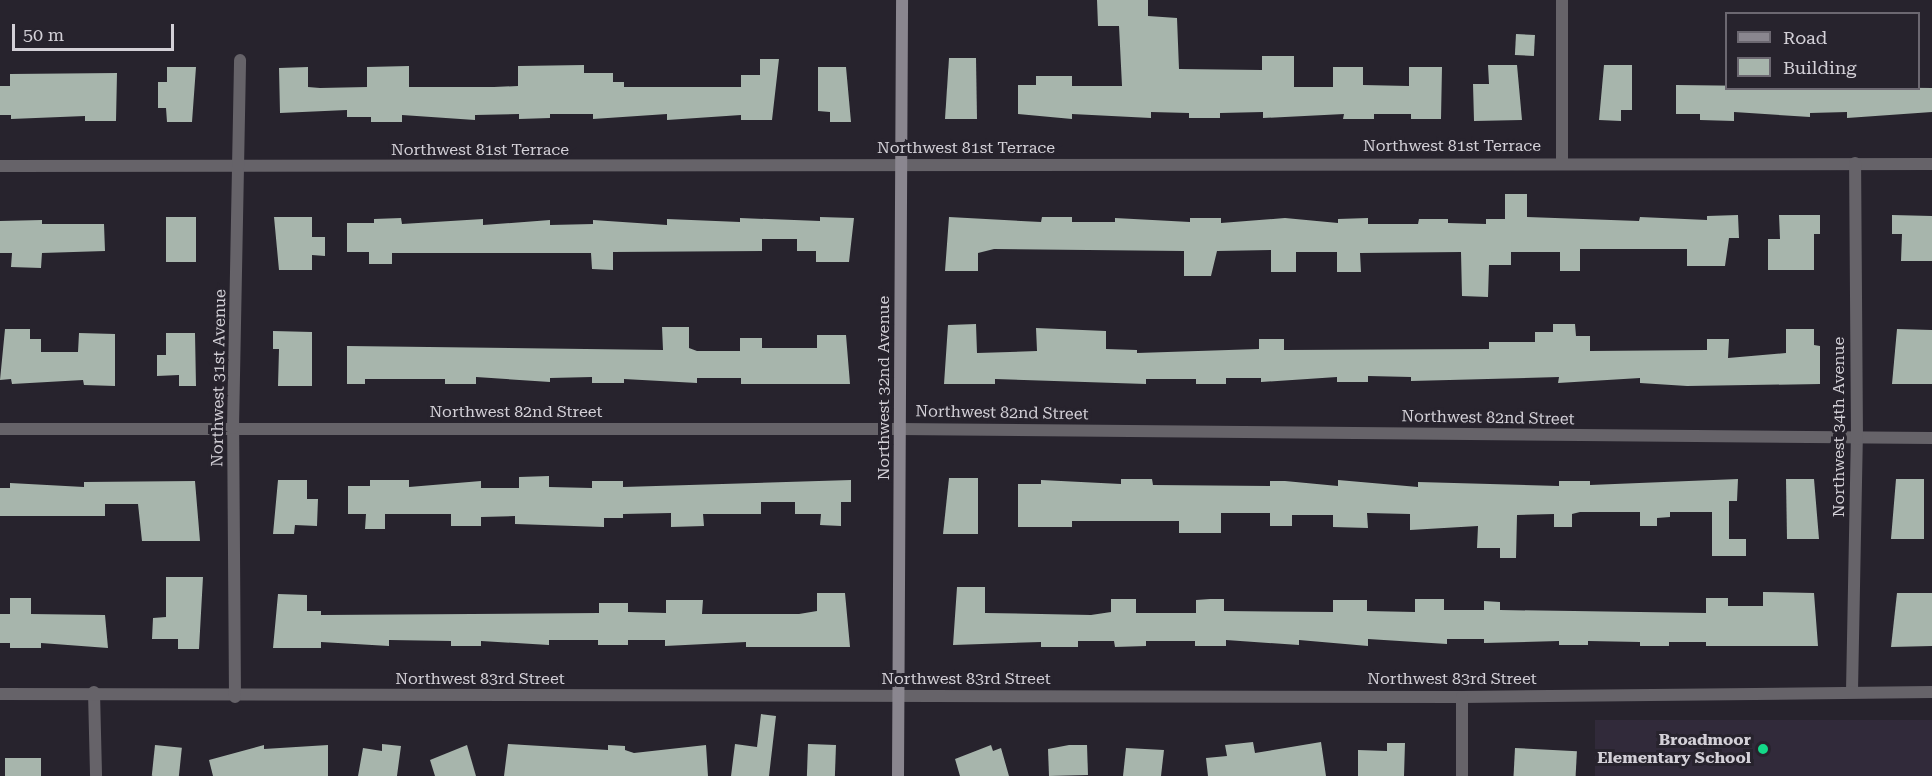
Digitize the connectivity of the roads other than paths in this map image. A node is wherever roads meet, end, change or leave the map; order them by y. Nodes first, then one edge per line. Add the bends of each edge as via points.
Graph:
1 (902, 0) edge
2 (1562, 0) edge
3 (240, 60) dead end
4 (1562, 162) junction
5 (1855, 163) junction
6 (1932, 164) edge
7 (902, 165) junction
8 (0, 166) edge
9 (239, 168) junction
10 (233, 428) junction
11 (0, 429) edge
12 (899, 429) junction
13 (1932, 438) edge
14 (1857, 439) junction
15 (1852, 691) junction
16 (94, 692) junction
17 (1932, 692) edge
18 (0, 694) edge
19 (899, 695) junction
20 (1462, 696) junction
21 (235, 697) junction
22 (96, 776) edge
23 (898, 776) edge
24 (1462, 776) edge

1 - 7 main road, Northwest 32nd Avenue
2 - 4 street
3 - 9 street, Northwest 31st Avenue
4 - 5 street, Northwest 81st Terrace
4 - 7 street, Northwest 81st Terrace
5 - 6 street, Northwest 81st Terrace
5 - 14 street, Northwest 34th Avenue
7 - 9 street, Northwest 81st Terrace
7 - 12 main road, Northwest 32nd Avenue
8 - 9 street, Northwest 81st Terrace
9 - 10 street, Northwest 31st Avenue
10 - 11 street, Northwest 82nd Street
10 - 12 street, Northwest 82nd Street
10 - 21 street, Northwest 31st Avenue
12 - 14 street, Northwest 82nd Street
12 - 19 main road, Northwest 32nd Avenue
13 - 14 street, Northwest 82nd Street
14 - 15 street, Northwest 34th Avenue
15 - 17 street, Northwest 83rd Street
15 - 20 street, Northwest 83rd Street
16 - 18 street, Northwest 83rd Street
16 - 21 street, Northwest 83rd Street
16 - 22 street
19 - 20 street, Northwest 83rd Street
19 - 21 street, Northwest 83rd Street
19 - 23 main road, Northwest 32nd Avenue
20 - 24 street

